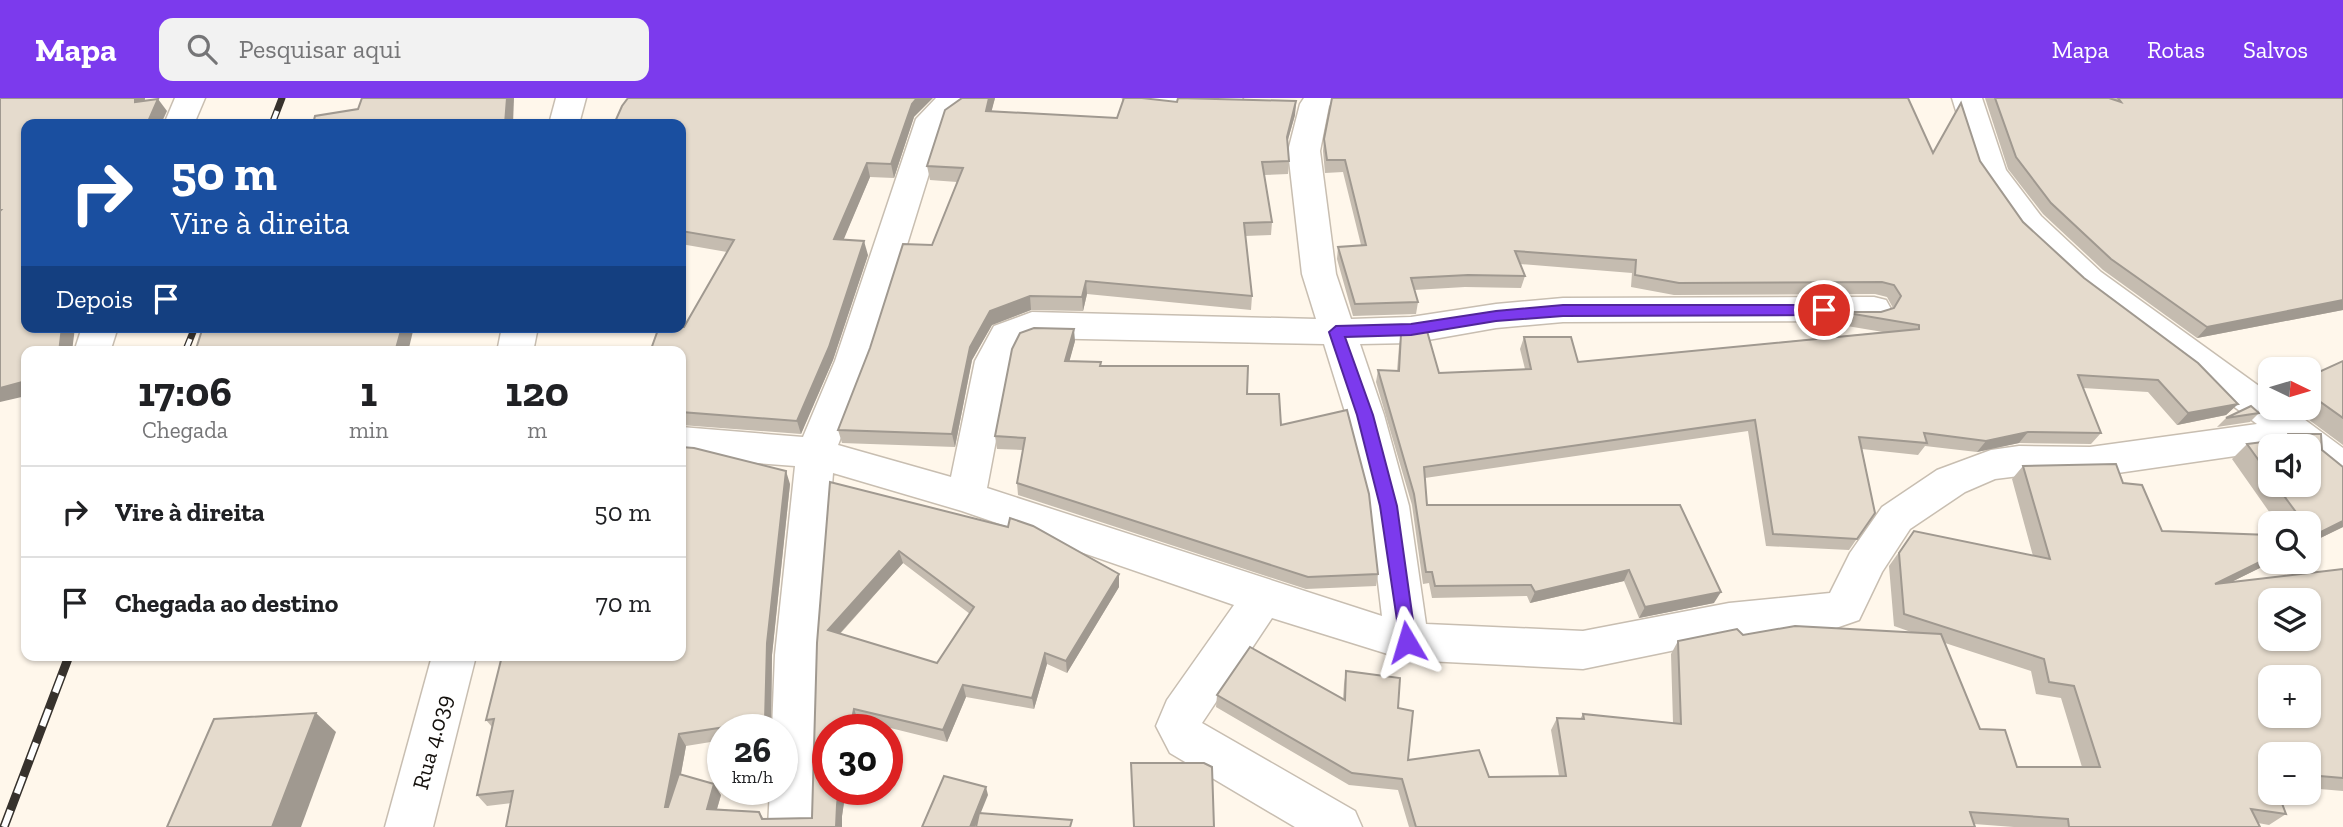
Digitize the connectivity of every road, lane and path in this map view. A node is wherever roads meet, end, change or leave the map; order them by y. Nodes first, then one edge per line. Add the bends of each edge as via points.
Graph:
1 (190, 98) edge
2 (570, 98) edge
3 (961, 98) edge
4 (1138, 98) edge
5 (1967, 98) edge
6 (1296, 102) edge
7 (181, 119) edge
8 (565, 119) edge
9 (1874, 309) edge
10 (1336, 332) junction
11 (2295, 433) junction
12 (686, 442) edge
13 (816, 453) junction
14 (2343, 470) edge
15 (966, 497) junction
16 (1263, 597) junction
17 (1407, 642) junction
18 (453, 661) edge
19 (409, 827) edge
20 (792, 827) edge
21 (1338, 827) edge

1 - 7 street
2 - 8 street
3 - 13 street via 949,102 931,119 853,361
4 - 6 street
5 - 11 street via 1991,172 2029,224 2089,280
6 - 10 street via 1319,274
9 - 10 street via 1563,310 1411,330
10 - 15 street via 1032,325 1007,335 993,361
10 - 17 street via 1365,415 1389,506
11 - 14 street
11 - 17 street via 2090,462 1991,465 1951,481 1896,518 1864,565 1850,599 1833,611 1729,621 1583,650
12 - 13 street
13 - 15 street
13 - 20 street via 797,654
15 - 16 street
16 - 17 street
16 - 21 street via 1178,726 1186,738
18 - 19 street, Rua 4.039

